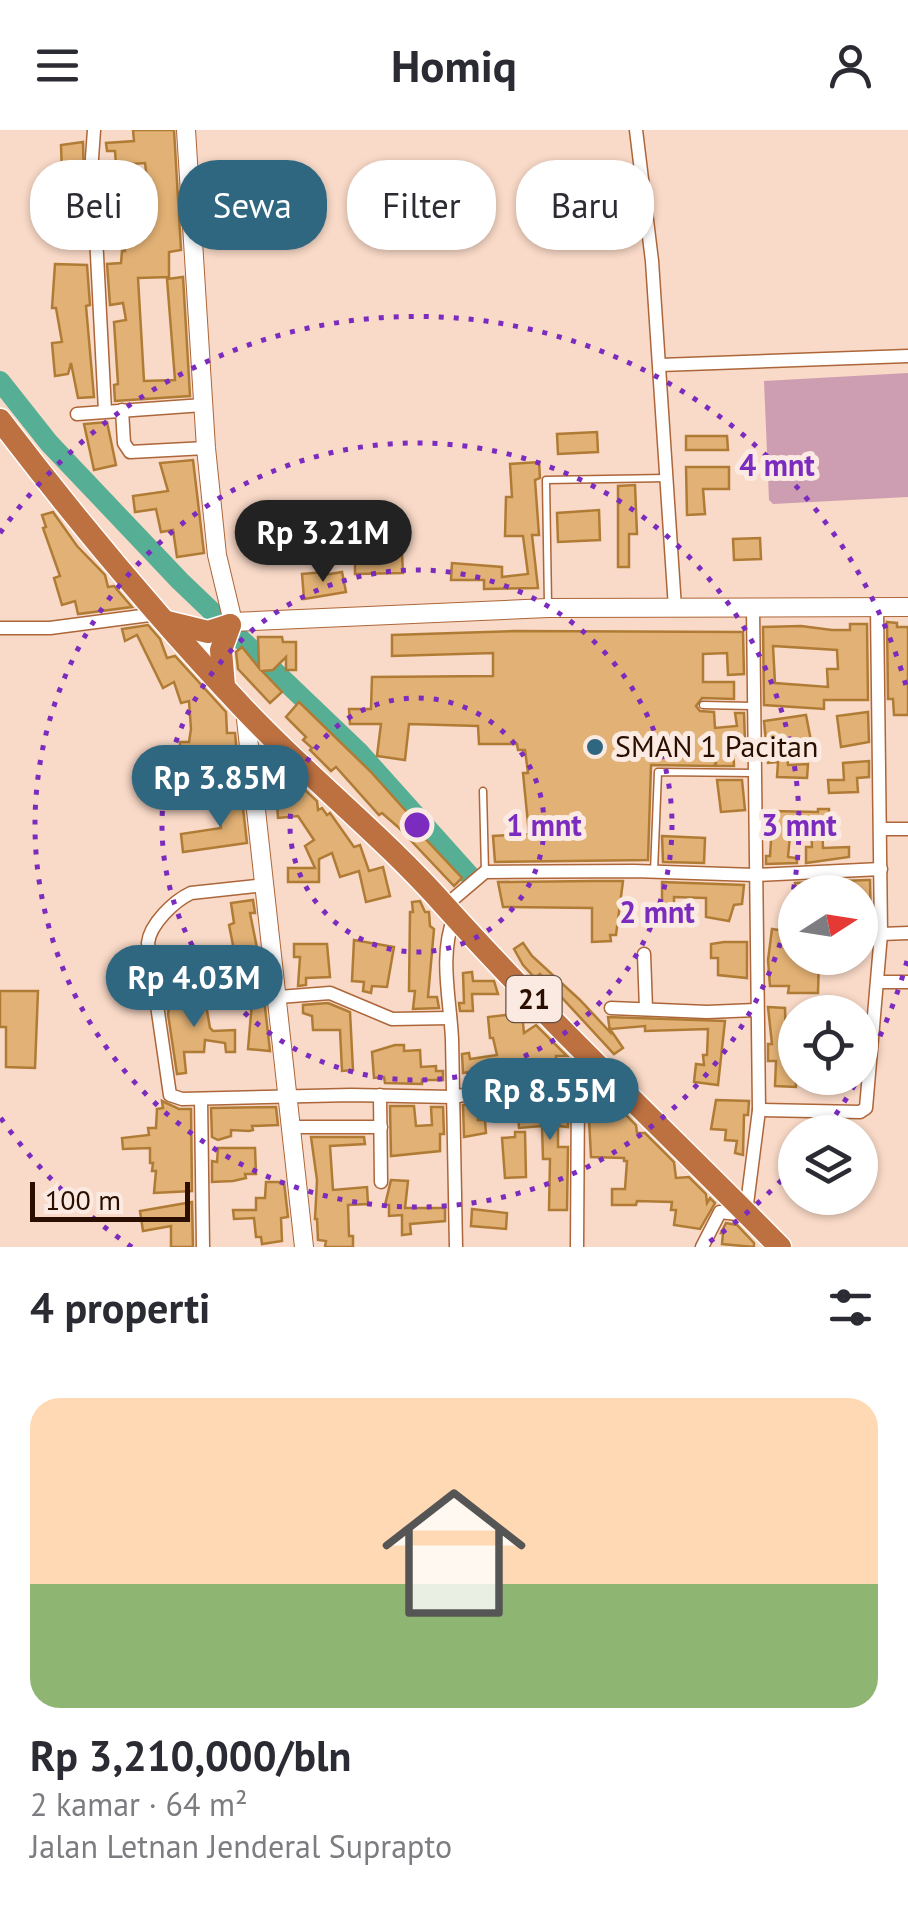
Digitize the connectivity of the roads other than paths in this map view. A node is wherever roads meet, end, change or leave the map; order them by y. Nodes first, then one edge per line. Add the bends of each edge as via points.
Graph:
1 (94, 130) edge
2 (186, 130) edge
3 (636, 130) edge
4 (908, 356) edge
5 (660, 365) junction
6 (202, 404) junction
7 (122, 410) junction
8 (105, 411) junction
9 (77, 414) dead end
10 (0, 420) edge
11 (206, 448) junction
12 (668, 478) junction
13 (548, 604) junction
14 (908, 606) edge
15 (877, 607) junction
16 (675, 608) junction
17 (752, 608) junction
18 (160, 618) junction
19 (228, 627) junction
20 (0, 628) edge
21 (195, 653) junction
22 (224, 686) junction
23 (703, 705) dead end
24 (753, 706) junction
25 (245, 710) junction
26 (249, 746) junction
27 (165, 750) dead end
28 (288, 750) junction
29 (252, 770) junction
30 (754, 774) junction
31 (483, 790) dead end
32 (881, 829) junction
33 (908, 829) edge
34 (881, 869) junction
35 (654, 871) junction
36 (482, 873) junction
37 (755, 874) junction
38 (265, 885) junction
39 (453, 904) junction
40 (881, 934) junction
41 (908, 934) edge
42 (644, 954) dead end
43 (879, 982) junction
44 (908, 982) edge
45 (279, 997) junction
46 (611, 1008) dead end
47 (646, 1008) junction
48 (756, 1010) junction
49 (450, 1018) junction
50 (578, 1089) junction
51 (624, 1092) junction
52 (380, 1095) junction
53 (290, 1097) junction
54 (453, 1097) junction
55 (202, 1099) junction
56 (759, 1110) junction
57 (381, 1126) junction
58 (292, 1128) junction
59 (381, 1182) dead end
60 (747, 1214) junction
61 (202, 1247) edge
62 (304, 1247) edge
63 (456, 1247) edge
64 (577, 1247) edge
65 (702, 1247) edge
66 (780, 1247) edge

1 - 8 street
2 - 6 street
3 - 5 street
4 - 5 street
5 - 12 street
6 - 7 street
6 - 11 street
7 - 8 street
7 - 11 street via 130,452
8 - 9 street
10 - 18 highway, 21
11 - 19 street
12 - 13 lane via 546,480
12 - 16 street
13 - 16 street
13 - 19 street
14 - 15 street
15 - 17 street
15 - 32 street
16 - 17 street
17 - 24 street
18 - 19 highway via 201,632
18 - 20 street
18 - 21 highway, 21
19 - 21 street
19 - 22 highway via 221,650
21 - 22 highway, 21
22 - 25 highway, 21
23 - 24 lane
24 - 30 street
25 - 26 street
25 - 28 highway, 21
26 - 28 street
26 - 29 street
27 - 29 lane via 168,777
28 - 39 highway, 21
29 - 38 street
30 - 35 lane via 658,772
30 - 37 street
31 - 36 lane
32 - 33 street
32 - 34 street
34 - 37 street
34 - 40 street
35 - 36 street
35 - 37 street
36 - 39 street
37 - 48 street
38 - 45 street
38 - 55 street via 191,893 150,930 168,1093
39 - 49 street via 446,962
39 - 51 highway, 21
40 - 41 street
40 - 43 street
42 - 47 street
43 - 44 street
43 - 56 street via 864,1110
45 - 49 street via 330,993 392,1020
45 - 53 street
46 - 47 street
47 - 48 street
48 - 56 street
49 - 54 street
50 - 51 street
50 - 54 street
50 - 64 street
51 - 60 highway, 21
52 - 53 street
52 - 54 street
52 - 57 street
53 - 55 street
53 - 58 street
54 - 63 street
55 - 61 street
56 - 60 street
57 - 58 street
57 - 59 street
58 - 62 street
60 - 65 street via 720,1212
60 - 66 highway, 21

